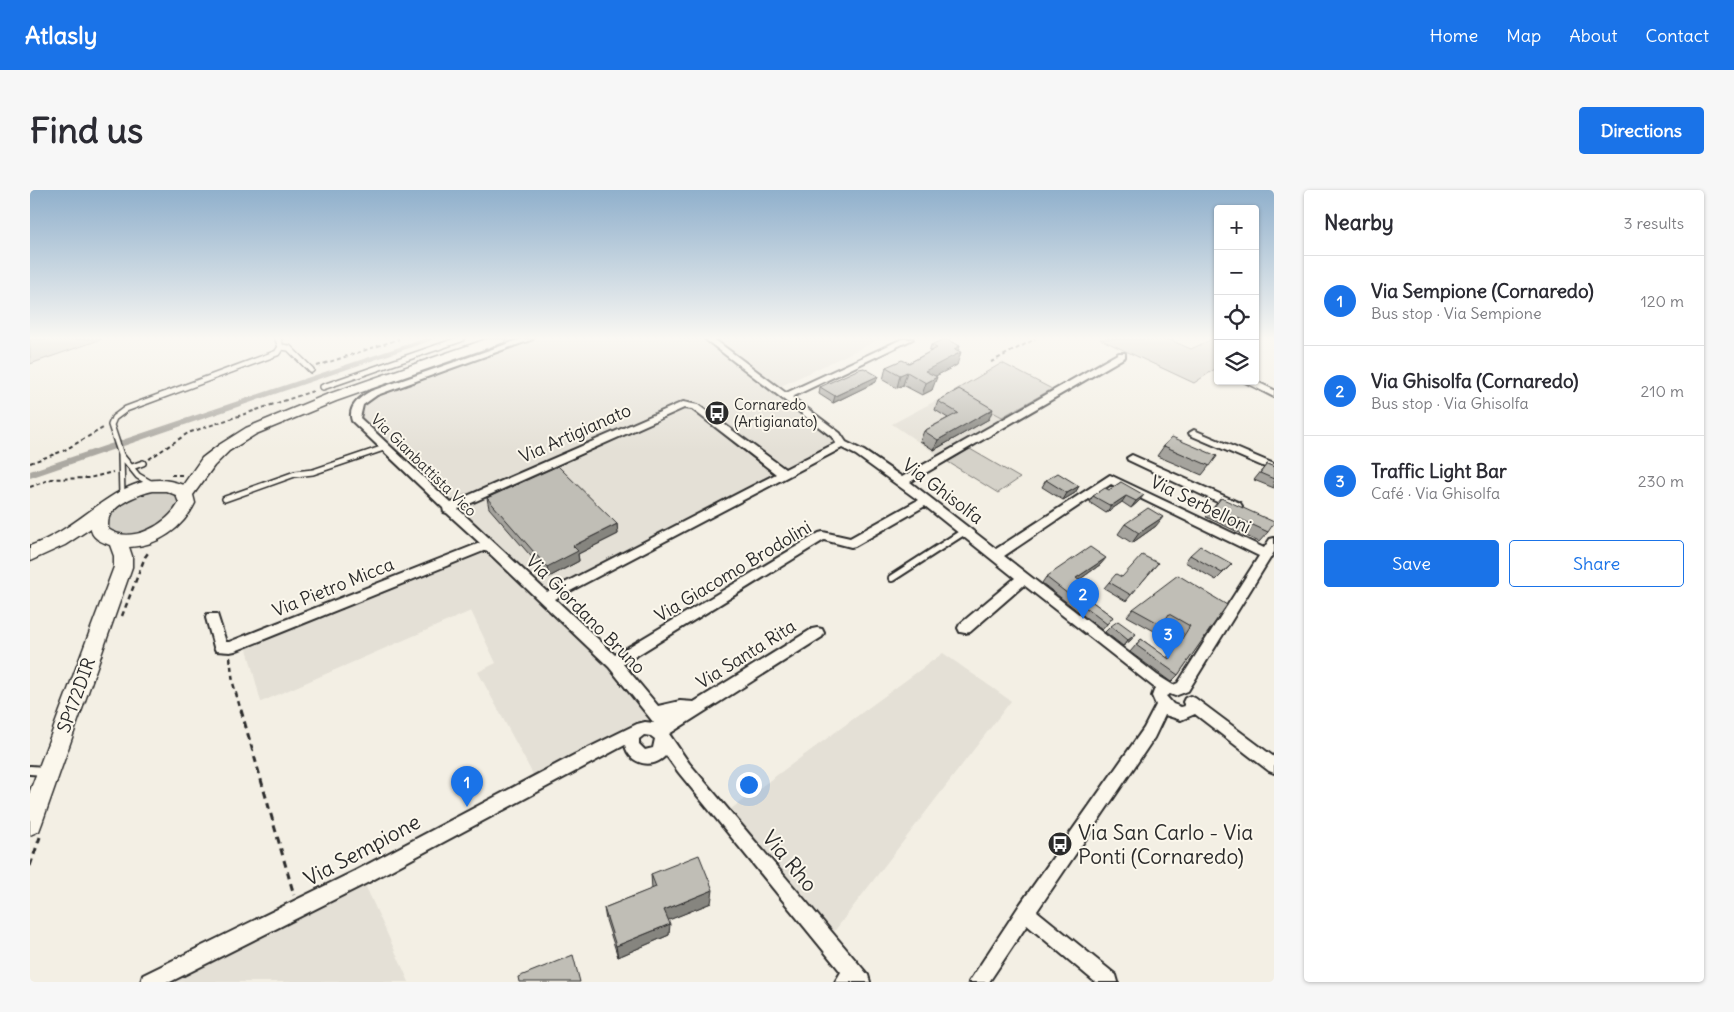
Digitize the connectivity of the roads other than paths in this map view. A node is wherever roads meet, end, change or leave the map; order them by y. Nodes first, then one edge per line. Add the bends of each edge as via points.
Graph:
1 (213, 376) edge
2 (352, 376) edge
3 (396, 376) edge
4 (426, 376) edge
5 (757, 376) edge
6 (830, 376) edge
7 (1086, 376) edge
8 (1256, 385) edge
9 (323, 386) road end
10 (1274, 394) edge
11 (785, 397) junction
12 (1194, 433) dead end
13 (842, 444) junction
14 (384, 448) junction
15 (121, 455) junction
16 (1132, 458) dead end
17 (143, 463) road end
18 (132, 467) junction
19 (1274, 468) edge
20 (785, 475) junction
21 (189, 477) junction
22 (161, 481) junction
23 (902, 482) junction
24 (185, 494) junction
25 (225, 499) dead end
26 (116, 500) junction
27 (926, 501) junction
28 (448, 509) junction
29 (1247, 511) edge
30 (965, 531) junction
31 (110, 538) junction
32 (156, 539) junction
33 (1274, 542) edge
34 (487, 545) junction
35 (1266, 554) junction
36 (30, 555) edge
37 (996, 555) junction
38 (122, 567) junction
39 (1024, 577) junction
40 (892, 578) dead end
41 (546, 598) junction
42 (212, 618) dead end
43 (965, 628) dead end
44 (817, 633) dead end
45 (614, 663) junction
46 (1175, 696) junction
47 (695, 708) junction
48 (655, 713) junction
49 (639, 731) junction
50 (662, 735) junction
51 (633, 749) junction
52 (593, 753) junction
53 (656, 756) junction
54 (1274, 766) edge
55 (684, 768) junction
56 (39, 771) edge
57 (36, 828) edge
58 (1025, 912) junction
59 (853, 979) edge
60 (150, 982) edge
61 (978, 982) edge
62 (1109, 982) edge

1 - 15 lane via 126,409 114,418 111,425
2 - 9 lane
3 - 21 main road via 274,420 237,439
4 - 14 street, Via Gianbattista Vico via 364,398 357,405 355,419
5 - 11 street, Via Ghisolfa
6 - 11 street
7 - 23 street
8 - 10 street
11 - 13 street, Via Ghisolfa via 836,435
12 - 19 street
13 - 20 street
13 - 23 street, Via Ghisolfa
14 - 25 lane
14 - 28 street, Via Gianbattista Vico
15 - 18 lane
15 - 26 lane via 122,470
16 - 29 street
17 - 18 lane
18 - 22 lane via 144,482
20 - 28 street, Via Artigianato via 687,404
20 - 41 street
21 - 22 main road
21 - 24 main road
22 - 24 main road
22 - 26 main road
23 - 27 street, Via Ghisolfa
24 - 32 main road via 184,512
26 - 31 main road via 101,514 98,522 99,531
26 - 36 main road via 67,535
27 - 30 street, Via Ghisolfa
27 - 45 street, Via Giacomo Brodolini via 851,543 823,536
28 - 34 street, Via Gianbattista Vico
30 - 37 street, Via Ghisolfa
30 - 40 lane
31 - 32 main road
31 - 36 main road via 77,542
31 - 38 main road via 123,556
32 - 38 main road via 142,545
33 - 35 street
34 - 41 street, Via Giordano Bruno
34 - 42 street, Via Pietro Micca via 230,647 221,647
35 - 37 street, Via Serbelloni via 1110,479
35 - 46 street
37 - 39 street, Via Ghisolfa
38 - 56 main road, SP172DIR
39 - 43 street
39 - 46 street, Via Ghisolfa
41 - 45 street, Via Giordano Bruno
44 - 47 street, Via Santa Rita
45 - 48 street, Via Giordano Bruno
46 - 54 street, Via Ghisolfa
46 - 58 street
47 - 48 street, Via Santa Rita via 680,707
47 - 50 street, Via Santa Rita
48 - 49 street
48 - 50 street, Via Giordano Bruno via 662,723
49 - 50 street via 652,729
49 - 51 street via 631,742
49 - 52 street, Via Sempione
50 - 53 street via 663,748
50 - 55 street, Via Rho
51 - 52 street, Via Sempione
51 - 53 street via 642,757
52 - 60 street, Via Sempione
53 - 55 street, Via Rho
55 - 59 street, Via Rho
56 - 57 main road, SP172DIR
58 - 61 street
58 - 62 street

